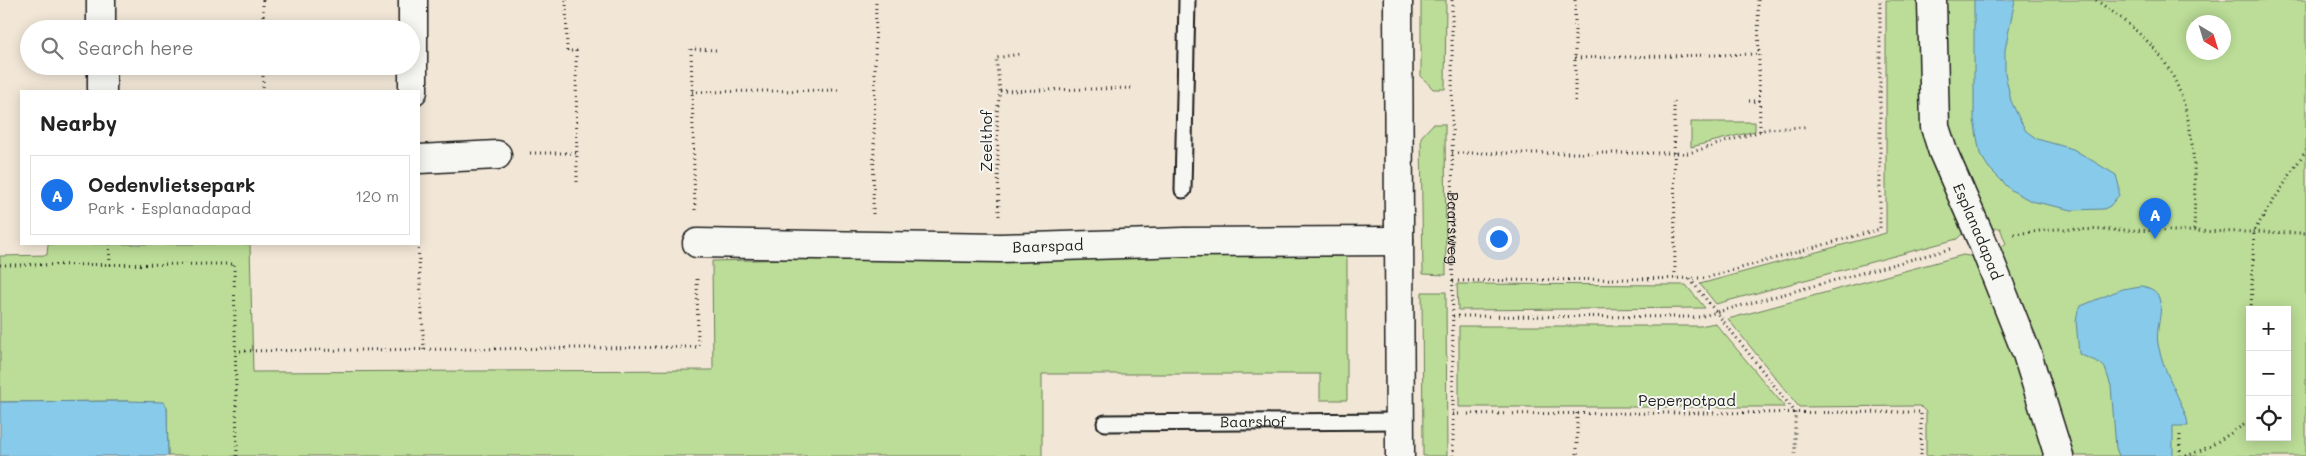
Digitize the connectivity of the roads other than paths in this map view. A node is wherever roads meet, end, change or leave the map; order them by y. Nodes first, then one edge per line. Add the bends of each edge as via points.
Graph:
1 (101, 0) edge
2 (413, 0) edge
3 (1187, 0) edge
4 (1398, 0) edge
5 (1932, 0) edge
6 (101, 20) edge
7 (413, 20) edge
8 (102, 75) edge
9 (413, 75) edge
10 (102, 90) edge
11 (413, 90) edge
12 (497, 156) road end
13 (420, 159) edge
14 (1184, 190) dead end
15 (1399, 242) junction
16 (696, 244) road end
17 (1400, 421) junction
18 (1105, 423) dead end
19 (1400, 456) edge
20 (2059, 456) edge

1 - 6 street
2 - 7 street
3 - 14 lane
4 - 15 street
5 - 20 street, Esplanadapad via 1935,127 2030,364
8 - 10 street
9 - 11 street
12 - 13 street
15 - 16 street, Baarspad via 1183,242 1000,248
15 - 17 street
17 - 18 lane, Baarshof
17 - 19 street

